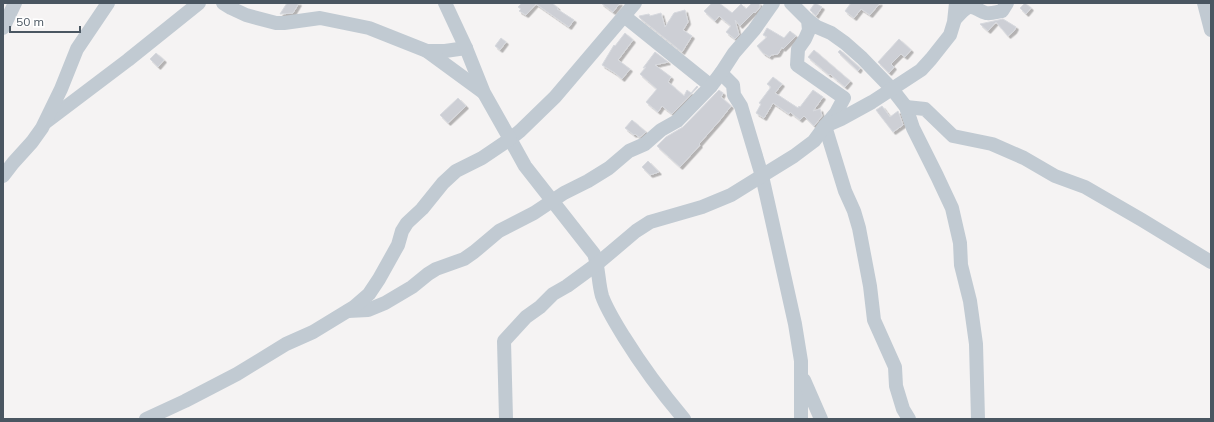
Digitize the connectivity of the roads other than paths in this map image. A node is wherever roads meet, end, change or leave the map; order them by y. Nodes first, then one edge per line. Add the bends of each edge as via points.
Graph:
1 (14, 3) edge
2 (108, 3) edge
3 (199, 3) edge
4 (223, 3) edge
5 (445, 3) edge
6 (634, 3) edge
7 (773, 3) edge
8 (791, 3) edge
9 (956, 3) edge
10 (1008, 3) edge
11 (1204, 3) edge
12 (624, 16) junction
13 (955, 19) junction
14 (808, 20) junction
15 (3, 28) edge
16 (1211, 30) edge
17 (466, 48) junction
18 (427, 51) junction
19 (721, 73) junction
20 (711, 86) junction
21 (892, 89) junction
22 (484, 93) junction
23 (844, 98) junction
24 (872, 102) junction
25 (906, 107) junction
26 (45, 123) junction
27 (825, 126) junction
28 (510, 139) junction
29 (3, 176) edge
30 (762, 176) junction
31 (553, 200) junction
32 (1211, 262) edge
33 (597, 264) junction
34 (348, 311) junction
35 (801, 374) junction
36 (146, 419) edge
37 (506, 419) edge
38 (684, 419) edge
39 (800, 419) edge
40 (821, 419) edge
41 (909, 419) edge
42 (978, 419) edge

1 - 15 street
2 - 26 street via 76,49
3 - 26 street
4 - 18 street via 246,15 276,23 320,18 369,28
5 - 17 street
6 - 12 street
7 - 19 street
8 - 14 street
9 - 13 street
10 - 13 street via 1002,11 994,13 983,12 974,7 967,8
11 - 16 street
12 - 20 street
12 - 28 street via 555,97
13 - 21 street via 950,34 931,59 921,70
14 - 21 street via 845,43
14 - 23 street via 809,30 798,49 797,65
17 - 18 street
17 - 22 street
18 - 22 street
19 - 20 street
19 - 30 street via 733,85 734,95 741,106
20 - 31 street via 677,121 661,130 645,144 629,151 609,168
21 - 24 street
21 - 25 street
22 - 28 street
23 - 24 street
23 - 27 street
24 - 27 street
25 - 32 street via 925,109 953,136 992,144 1024,158 1055,176 1085,187
25 - 42 street via 913,128 952,208 960,242 961,265 970,301 976,344
26 - 29 street
27 - 30 street via 814,141
27 - 41 street via 859,228 874,320 895,367 896,386
28 - 31 street via 525,166
28 - 34 street via 482,158 456,171 443,183 407,223 398,245 369,294
30 - 33 street via 732,195 702,207 650,222
30 - 35 street via 795,324
31 - 33 street via 594,254
31 - 34 street via 499,231 464,259 436,269 385,303 368,310
33 - 37 street via 553,294 504,341
33 - 38 street via 602,297 616,324 651,378
34 - 36 street via 237,374
35 - 39 street
35 - 40 street

